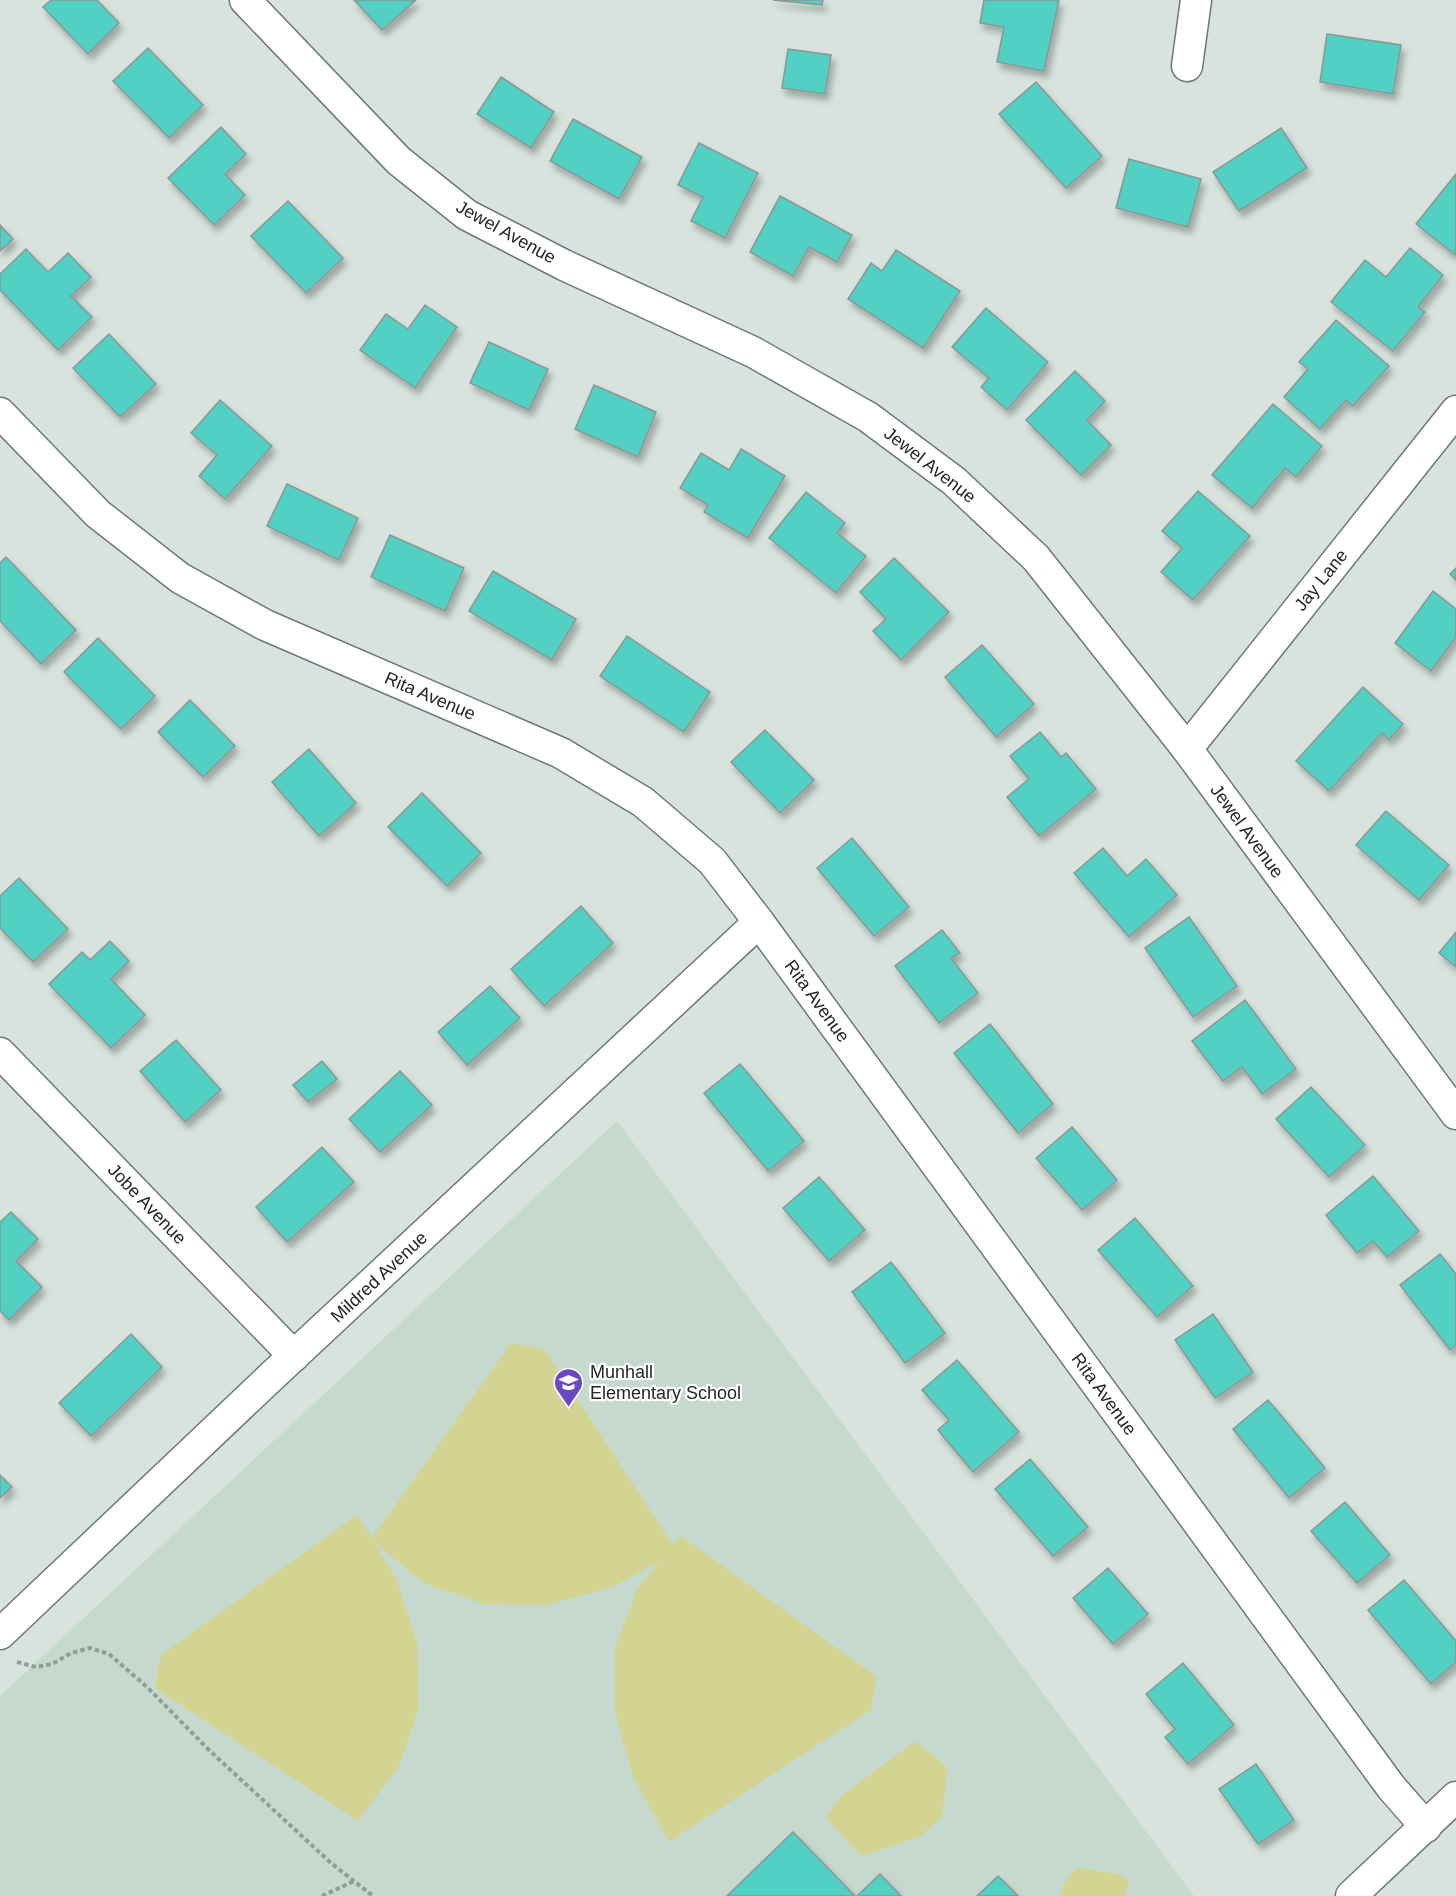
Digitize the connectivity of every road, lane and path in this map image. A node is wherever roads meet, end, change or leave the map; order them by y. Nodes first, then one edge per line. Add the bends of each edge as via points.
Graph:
1 (245, 0) edge
2 (1196, 0) edge
3 (1187, 66) dead end
4 (1456, 411) edge
5 (0, 413) edge
6 (1186, 749) junction
7 (759, 922) junction
8 (0, 1053) edge
9 (1456, 1114) edge
10 (294, 1356) junction
11 (0, 1634) edge
12 (14, 1661) dead end
13 (1456, 1797) edge
14 (1426, 1827) junction
15 (354, 1881) junction
16 (322, 1896) edge
17 (373, 1896) edge
18 (1351, 1896) edge

1 - 6 street, Jewel Avenue via 399,161 467,215 564,265 753,352 868,417 954,481 1036,558
2 - 3 street
4 - 6 street, Jay Lane
5 - 7 street, Rita Avenue via 98,514 180,578 265,625 570,758 643,802 712,861
6 - 9 street, Jewel Avenue
7 - 10 street, Mildred Avenue
7 - 14 street, Rita Avenue via 1391,1787
8 - 10 street, Jobe Avenue
10 - 11 street, Mildred Avenue
12 - 15 path via 36,1667 90,1648 109,1654 210,1752
13 - 14 street
14 - 18 street
15 - 16 path
15 - 17 path

